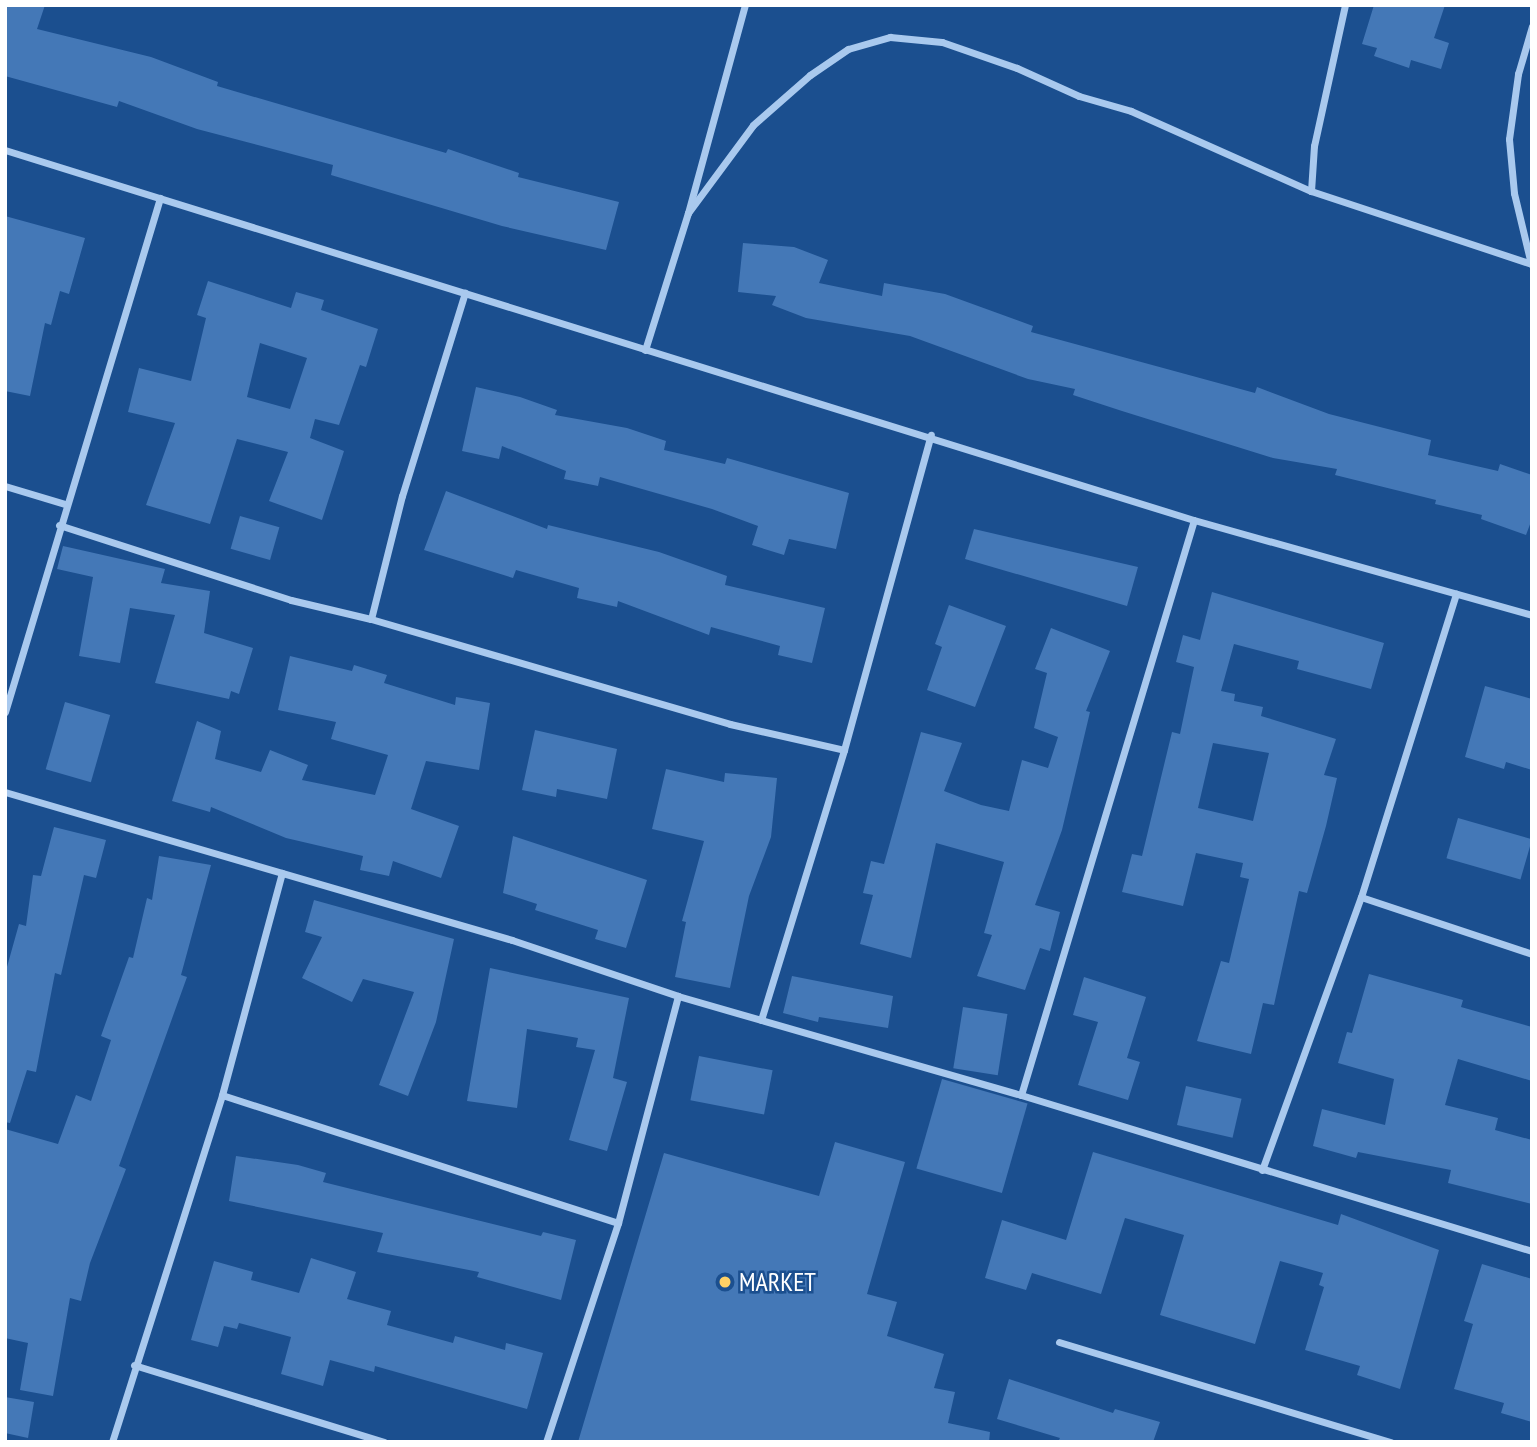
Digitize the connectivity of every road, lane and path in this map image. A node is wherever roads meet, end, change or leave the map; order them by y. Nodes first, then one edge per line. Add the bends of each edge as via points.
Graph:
1 (745, 5) edge
2 (1345, 5) edge
3 (1532, 26) edge
4 (5, 150) edge
5 (1311, 191) junction
6 (160, 198) junction
7 (688, 213) junction
8 (1531, 264) edge
9 (465, 293) junction
10 (645, 350) junction
11 (931, 435) junction
12 (5, 486) edge
13 (65, 504) junction
14 (1194, 520) junction
15 (59, 525) junction
16 (1456, 594) junction
17 (1532, 615) edge
18 (371, 619) junction
19 (5, 712) edge
20 (844, 750) junction
21 (5, 792) edge
22 (282, 873) junction
23 (1361, 897) junction
24 (1532, 954) edge
25 (678, 996) junction
26 (761, 1020) junction
27 (222, 1095) junction
28 (1021, 1095) junction
29 (1262, 1170) junction
30 (618, 1223) junction
31 (1532, 1251) edge
32 (1059, 1342) dead end
33 (134, 1365) junction
34 (112, 1442) edge
35 (384, 1442) edge
36 (547, 1442) edge
37 (1391, 1442) edge

1 - 7 street
2 - 5 street via 1316,133
3 - 8 street via 1518,74 1509,139 1514,193
4 - 6 street
5 - 7 street via 1131,111 1079,96 1017,68 943,42 890,37 848,49 810,75 753,125
5 - 8 street
6 - 9 street
6 - 13 street
7 - 10 street
9 - 10 street
9 - 18 street via 402,496
10 - 11 street
11 - 14 street
11 - 20 street
12 - 13 street
13 - 15 street
14 - 16 street
14 - 28 street
15 - 18 street via 291,600
15 - 19 street
16 - 17 street
16 - 23 street
18 - 20 street via 730,724
20 - 26 street
21 - 22 street
22 - 25 street via 512,940
22 - 27 street
23 - 24 street
23 - 29 street
25 - 26 street
25 - 30 street
26 - 28 street
27 - 30 street
27 - 33 street
28 - 29 street
29 - 31 street
30 - 36 street
32 - 37 street
33 - 34 street
33 - 35 street

